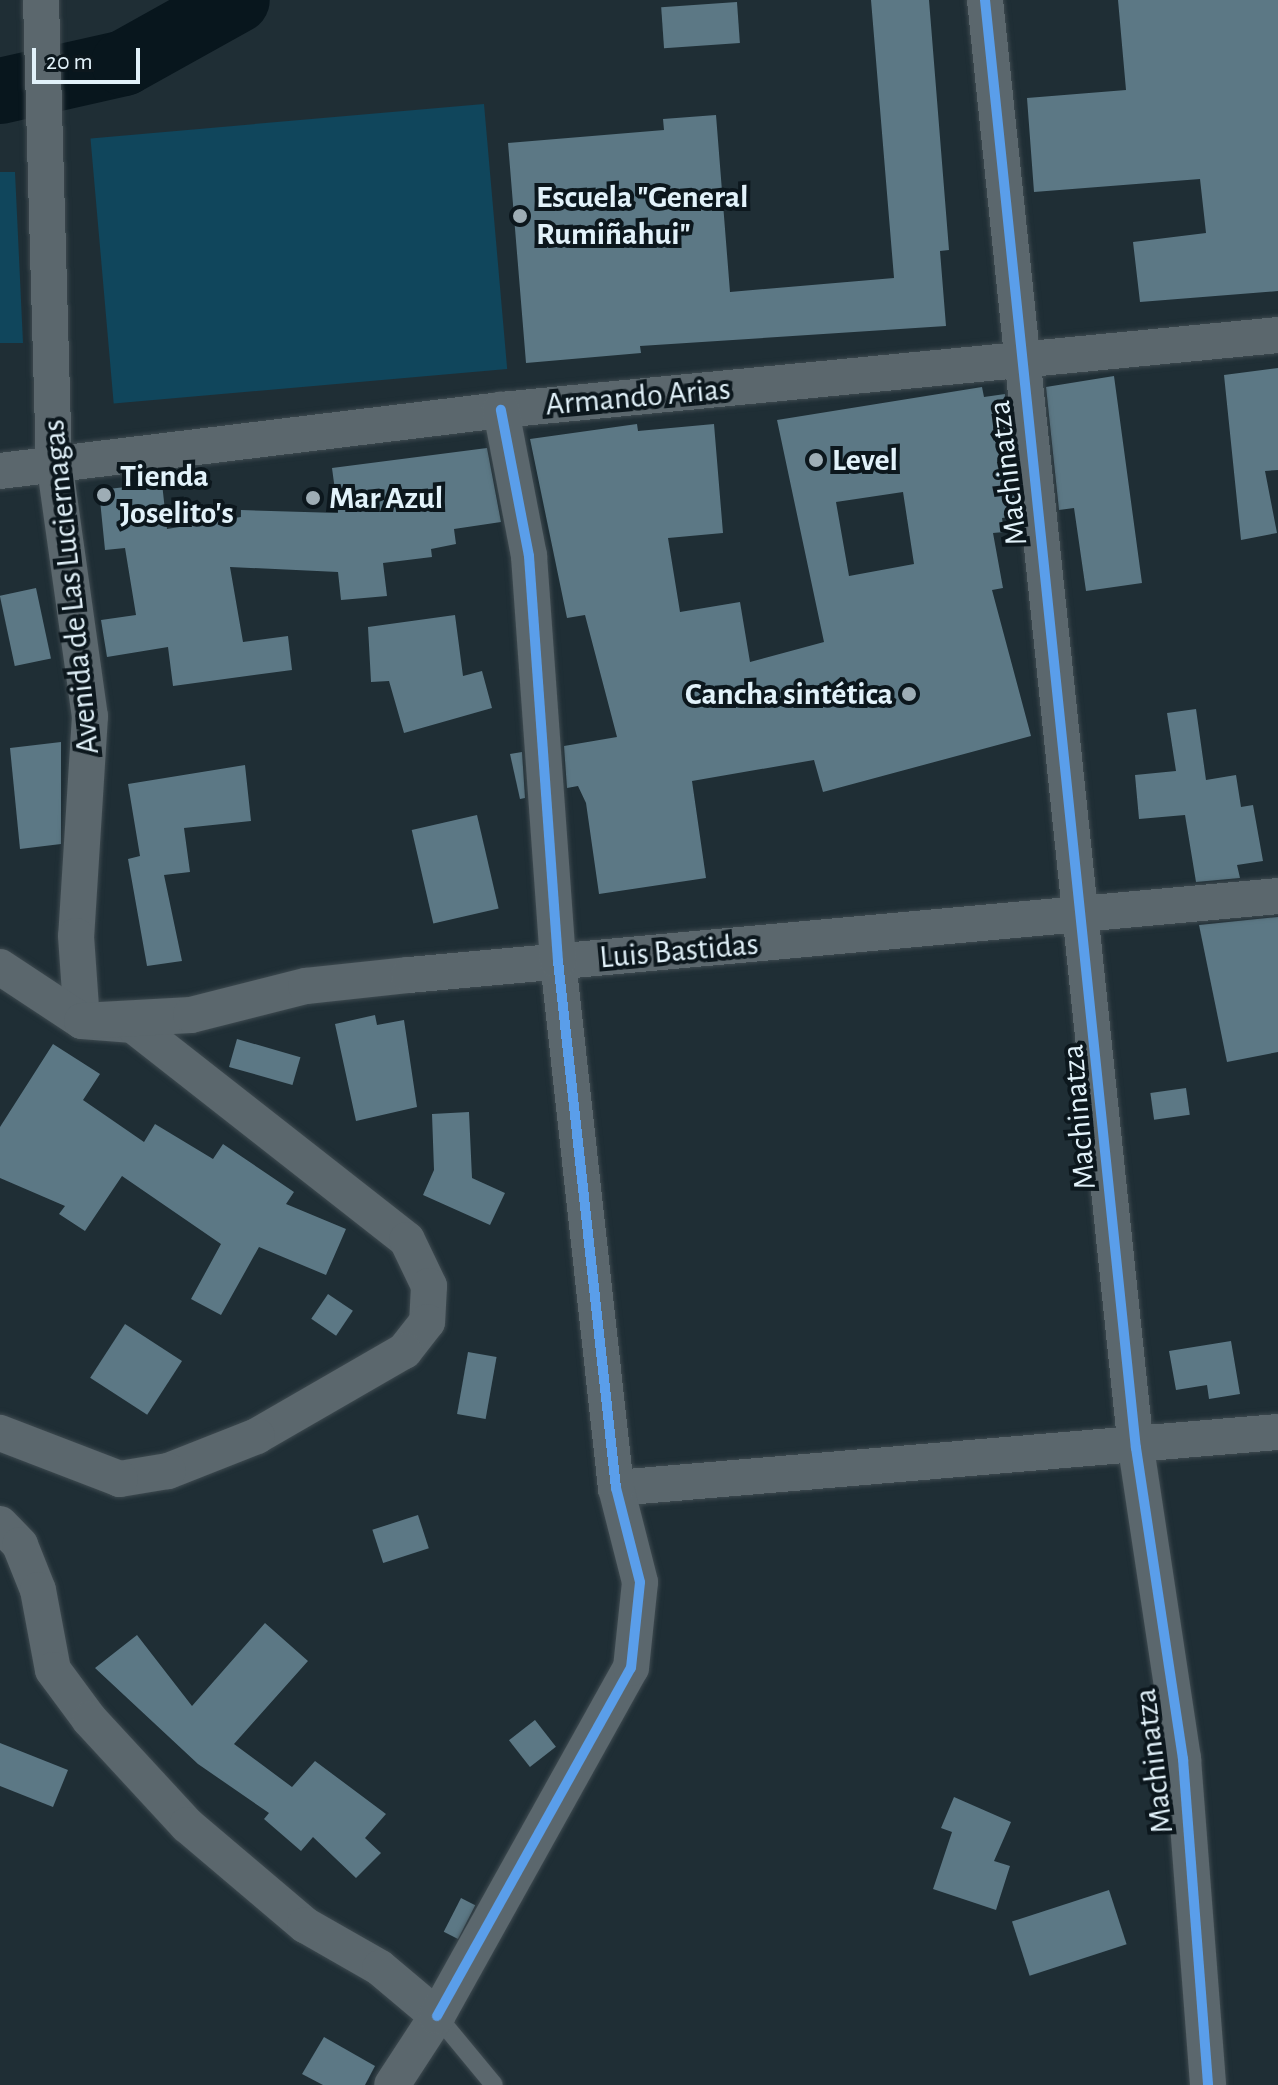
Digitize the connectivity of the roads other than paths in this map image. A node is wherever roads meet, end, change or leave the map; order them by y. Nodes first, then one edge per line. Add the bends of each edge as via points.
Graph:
1 (985, 0) edge
2 (40, 11) edge
3 (1278, 335) edge
4 (1021, 362) junction
5 (501, 410) junction
6 (54, 461) junction
7 (0, 471) edge
8 (1278, 896) edge
9 (1086, 919) junction
10 (558, 961) junction
11 (0, 967) edge
12 (82, 1021) junction
13 (1278, 1432) edge
14 (0, 1433) edge
15 (1136, 1448) junction
16 (616, 1488) junction
17 (0, 1524) edge
18 (437, 2016) junction
19 (392, 2085) edge
20 (494, 2085) edge
21 (1208, 2085) edge

1 - 4 street, Machinatza
2 - 6 street, Avenida de Las Luciernagas
3 - 4 street, Armando Arias
4 - 5 street, Armando Arias
4 - 9 street, Machinatza
5 - 6 street, Armando Arias
5 - 10 street via 529,556
6 - 7 street, Armando Arias
6 - 12 street, Avenida de Las Luciernagas via 90,716 90,797 76,936
8 - 9 street, Luis Bastidas
9 - 10 street, Luis Bastidas
9 - 15 street, Machinatza
10 - 12 street, Luis Bastidas via 306,986 191,1015
10 - 16 street
11 - 12 street
12 - 14 street via 133,1025 407,1240 429,1286 427,1322 404,1351 362,1376 257,1436 168,1471 120,1479
13 - 15 street
15 - 16 street
15 - 21 street, Machinatza via 1183,1759
16 - 18 street via 640,1582 631,1668
17 - 18 street via 20,1545 38,1590 53,1670 90,1720 187,1825 305,1925 380,1968
18 - 19 street
18 - 20 lane

